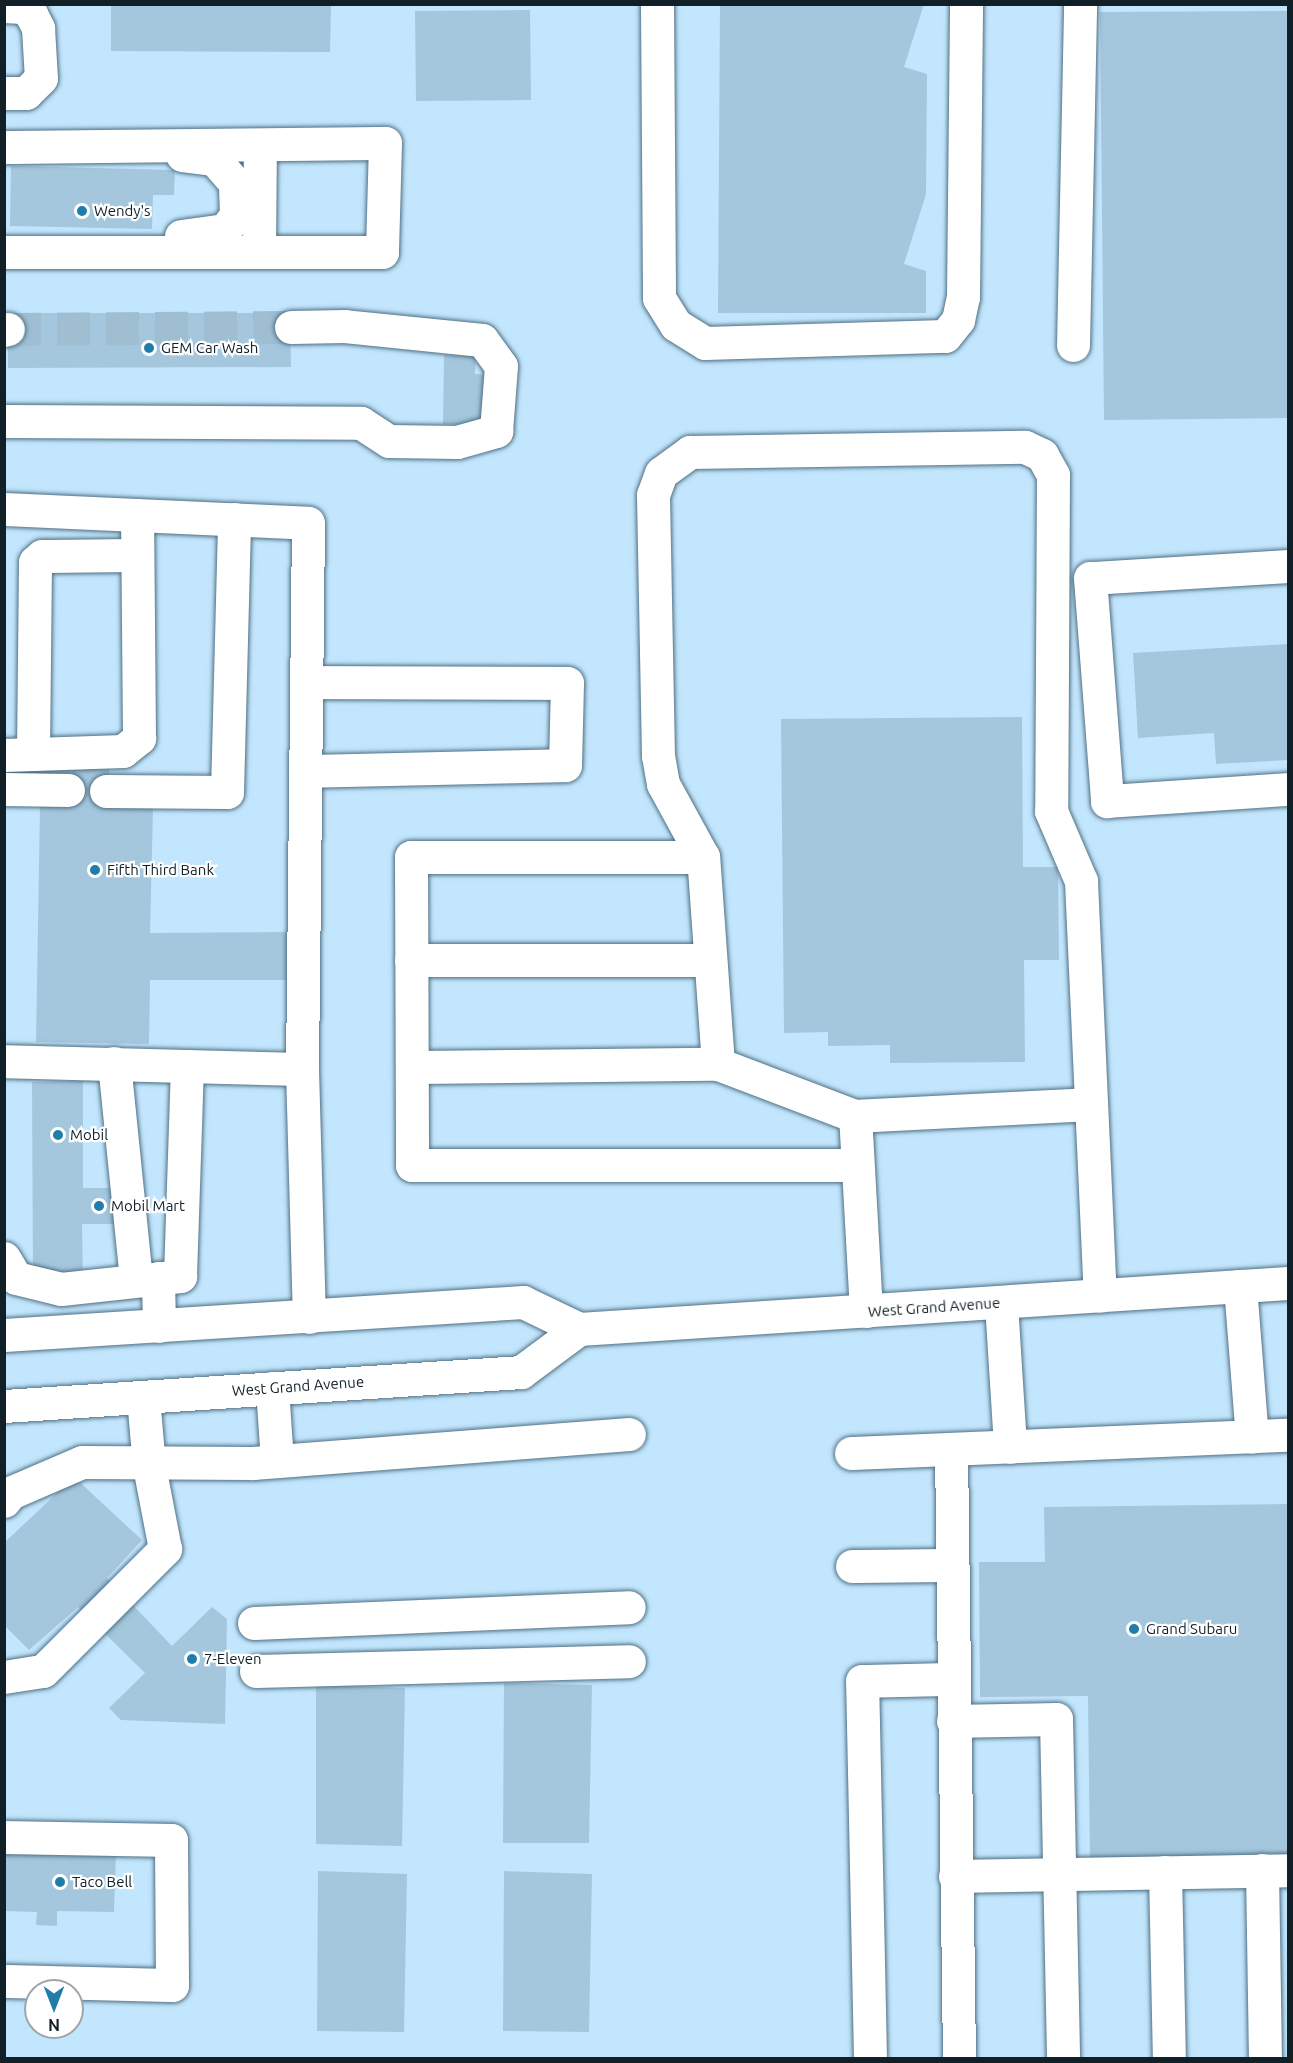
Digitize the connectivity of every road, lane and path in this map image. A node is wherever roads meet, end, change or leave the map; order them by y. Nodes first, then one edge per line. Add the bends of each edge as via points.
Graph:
1 (657, 4) edge
2 (966, 4) edge
3 (1080, 4) edge
4 (4, 6) edge
5 (4, 93) edge
6 (260, 145) junction
7 (107, 146) junction
8 (4, 147) edge
9 (4, 252) edge
10 (78, 252) junction
11 (259, 252) junction
12 (291, 327) tunnel mouth
13 (1073, 345) dead end
14 (4, 421) edge
15 (4, 509) edge
16 (137, 515) junction
17 (234, 519) junction
18 (137, 555) junction
19 (1288, 566) edge
20 (306, 682) junction
21 (19, 754) edge
22 (305, 771) junction
23 (4, 789) edge
24 (1288, 789) edge
25 (68, 790) dead end
26 (106, 790) dead end
27 (703, 857) junction
28 (411, 960) junction
29 (710, 960) junction
30 (4, 1060) edge
31 (114, 1063) junction
32 (718, 1064) junction
33 (187, 1066) junction
34 (412, 1067) junction
35 (302, 1069) junction
36 (1090, 1104) junction
37 (855, 1116) junction
38 (855, 1166) junction
39 (4, 1258) edge
40 (158, 1278) junction
41 (1288, 1283) edge
42 (1240, 1286) junction
43 (61, 1289) junction
44 (1100, 1296) junction
45 (1001, 1303) junction
46 (866, 1311) junction
47 (309, 1317) junction
48 (159, 1326) junction
49 (579, 1329) junction
50 (56, 1332) junction
51 (4, 1335) edge
52 (272, 1388) junction
53 (143, 1397) junction
54 (4, 1407) edge
55 (628, 1434) dead end
56 (1288, 1436) edge
57 (1252, 1437) junction
58 (1010, 1447) junction
59 (951, 1449) junction
60 (851, 1453) dead end
61 (265, 1462) junction
62 (148, 1466) junction
63 (4, 1501) edge
64 (951, 1565) junction
65 (852, 1566) dead end
66 (629, 1607) dead end
67 (254, 1623) dead end
68 (628, 1661) dead end
69 (256, 1671) dead end
70 (4, 1677) edge
71 (952, 1679) junction
72 (952, 1721) junction
73 (4, 1837) edge
74 (1275, 1870) edge
75 (1165, 1872) junction
76 (1059, 1874) junction
77 (955, 1876) junction
78 (4, 1981) edge
79 (870, 2058) edge
80 (959, 2058) edge
81 (1063, 2058) edge
82 (1169, 2058) edge
83 (1265, 2058) edge

1 - 2 main road via 659,298 676,325 705,343 945,336 958,321 963,297
3 - 13 main road
4 - 5 main road via 23,7 31,14 38,28 41,78 26,93
6 - 7 main road
6 - 11 main road
6 - 11 main road via 384,143 382,252
7 - 8 main road
7 - 10 main road via 214,159 235,183 236,214 225,230 168,237 96,235
9 - 10 main road
10 - 11 main road
12 - 14 main road via 345,326 482,340 501,366 495,431 457,442 389,441 361,423
15 - 16 main road
16 - 17 main road
16 - 18 main road
17 - 20 main road via 308,523
17 - 26 main road via 227,792
18 - 21 main road via 42,556 35,562
18 - 21 main road via 139,738 123,751
19 - 24 main road via 1090,578 1107,801
20 - 22 main road
20 - 22 main road via 567,683 565,765
22 - 35 main road
23 - 25 main road
27 - 28 main road via 411,857
27 - 29 main road
27 - 36 main road via 663,784 658,756 653,495 661,473 690,452 1025,447 1042,455 1053,475 1052,811 1081,881
28 - 29 main road
28 - 34 main road
29 - 32 main road
30 - 31 main road
31 - 33 main road
31 - 40 main road
32 - 34 main road
32 - 37 main road
33 - 35 main road
33 - 40 main road
34 - 38 main road via 412,1165
35 - 47 main road
36 - 37 main road
36 - 44 main road
37 - 38 main road
38 - 46 main road
39 - 43 main road via 16,1278
40 - 43 main road
40 - 48 main road
41 - 42 main road, West Grand Avenue
42 - 44 main road, West Grand Avenue
42 - 57 main road
43 - 50 main road
44 - 45 main road, West Grand Avenue
45 - 46 main road, West Grand Avenue
45 - 58 main road
46 - 49 main road, West Grand Avenue
47 - 48 main road, West Grand Avenue
47 - 49 main road, West Grand Avenue via 523,1302
48 - 50 main road, West Grand Avenue
49 - 52 main road, West Grand Avenue via 521,1372
50 - 51 main road, West Grand Avenue
52 - 53 main road, West Grand Avenue
52 - 61 main road
53 - 54 main road, West Grand Avenue
53 - 62 main road
55 - 61 main road
56 - 57 main road
57 - 58 main road
58 - 59 main road
59 - 60 main road
59 - 64 main road
61 - 62 main road
62 - 63 main road via 82,1462 10,1494
62 - 70 main road via 165,1550 42,1671
64 - 65 main road
64 - 71 main road
66 - 67 main road
68 - 69 main road
71 - 72 main road
71 - 79 main road via 862,1681
72 - 76 main road via 1056,1719
72 - 77 main road
73 - 78 main road via 171,1840 172,1985
74 - 75 main road
74 - 83 main road
75 - 76 main road
75 - 82 main road
76 - 77 main road
76 - 81 main road
77 - 80 main road

